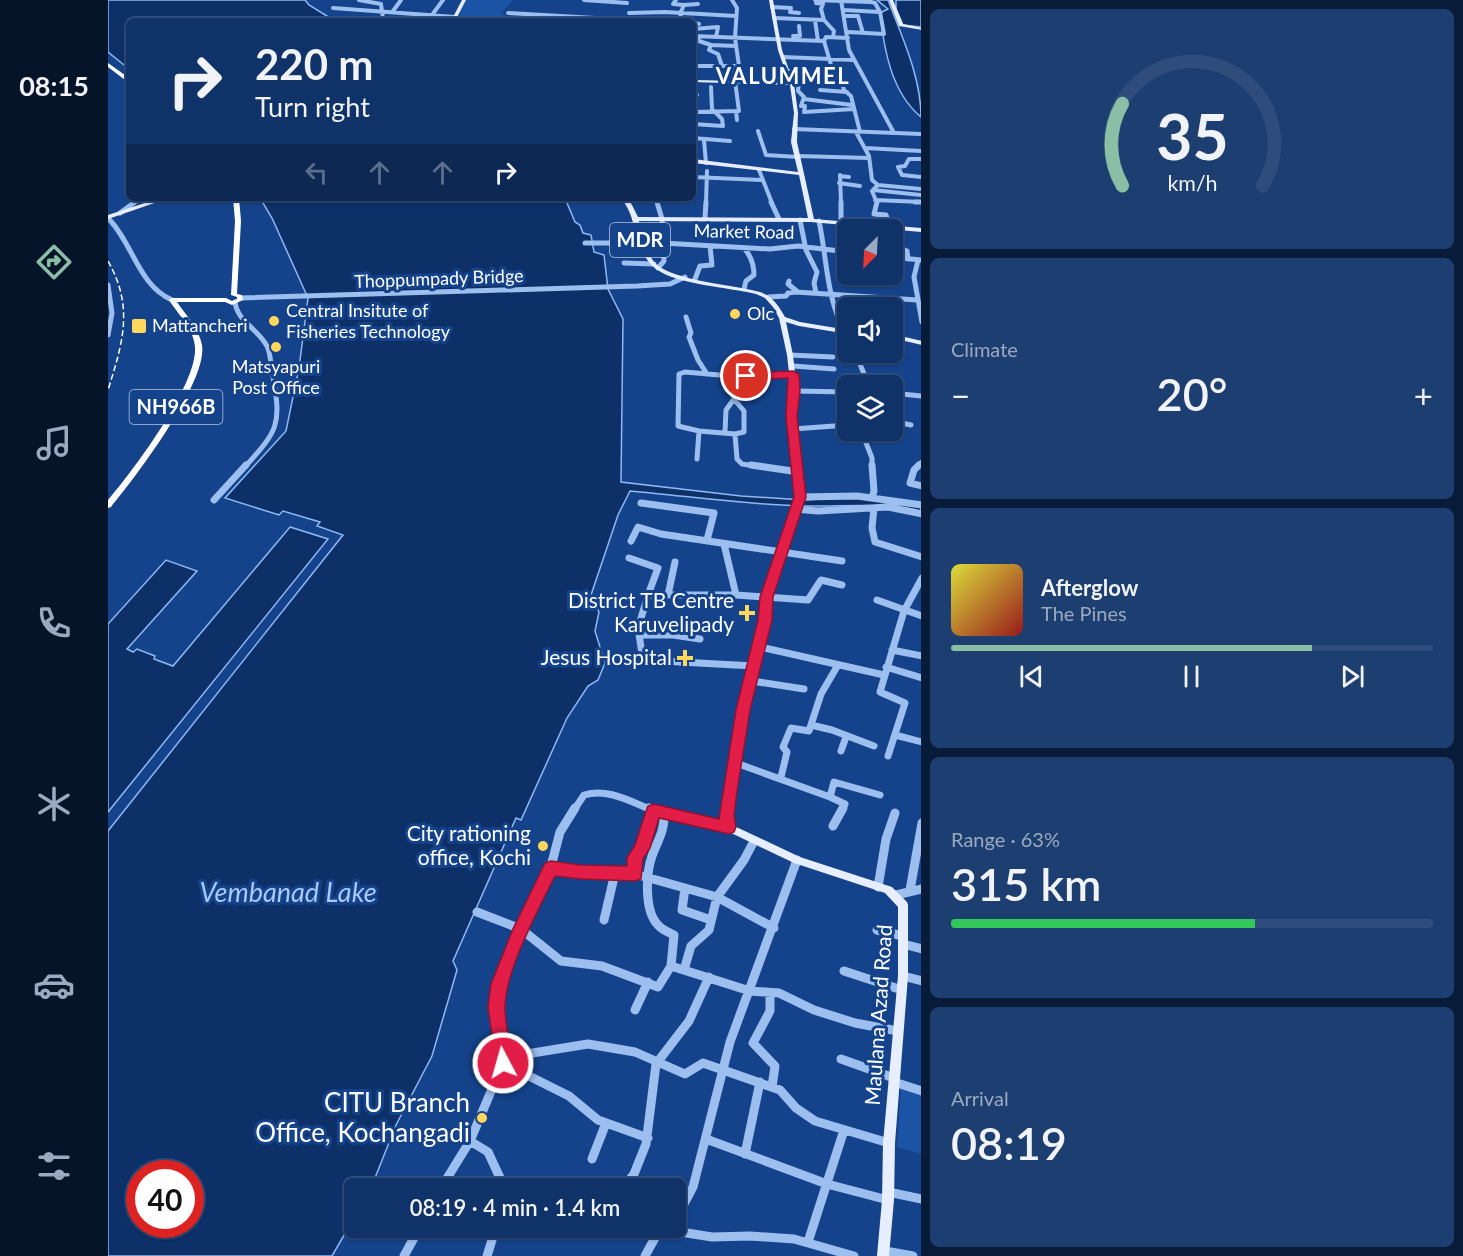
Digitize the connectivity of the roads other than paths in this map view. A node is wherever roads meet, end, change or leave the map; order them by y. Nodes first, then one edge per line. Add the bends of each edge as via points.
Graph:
1 (359, 0) edge
2 (401, 0) edge
3 (443, 0) edge
4 (464, 0) edge
5 (584, 0) edge
6 (676, 0) edge
7 (732, 0) edge
8 (771, 0) edge
9 (816, 0) edge
10 (891, 0) edge
11 (841, 1) edge
12 (855, 1) edge
13 (381, 2) edge
14 (627, 2) edge
15 (866, 2) junction
16 (684, 4) junction
17 (698, 4) dead end
18 (333, 6) dead end
19 (772, 7) junction
20 (383, 10) junction
21 (843, 10) junction
22 (857, 10) junction
23 (393, 11) junction
24 (868, 11) junction
25 (880, 12) junction
26 (508, 13) dead end
27 (629, 13) junction
28 (799, 13) dead end
29 (419, 14) junction
30 (432, 15) junction
31 (571, 15) junction
32 (736, 16) junction
33 (844, 16) junction
34 (682, 17) edge
35 (384, 18) edge
36 (413, 18) edge
37 (448, 18) edge
38 (455, 18) edge
39 (570, 18) edge
40 (600, 18) edge
41 (630, 18) edge
42 (708, 18) dead end
43 (774, 18) junction
44 (815, 20) junction
45 (824, 20) junction
46 (696, 24) edge
47 (699, 24) dead end
48 (798, 26) dead end
49 (921, 28) edge
50 (696, 29) edge
51 (848, 32) junction
52 (863, 33) junction
53 (696, 37) edge
54 (833, 37) junction
55 (716, 38) junction
56 (735, 38) junction
57 (779, 38) junction
58 (848, 38) junction
59 (818, 41) junction
60 (824, 41) junction
61 (711, 45) junction
62 (736, 46) junction
63 (783, 57) junction
64 (830, 58) junction
65 (854, 60) junction
66 (108, 65) edge
67 (696, 66) edge
68 (722, 66) junction
69 (733, 66) junction
70 (788, 71) junction
71 (126, 79) edge
72 (696, 81) edge
73 (736, 82) junction
74 (792, 84) junction
75 (711, 87) dead end
76 (820, 90) dead end
77 (849, 92) junction
78 (804, 99) junction
79 (795, 106) junction
80 (803, 106) junction
81 (854, 107) junction
82 (715, 111) junction
83 (736, 111) junction
84 (696, 112) edge
85 (737, 120) dead end
86 (696, 124) edge
87 (794, 129) junction
88 (758, 131) dead end
89 (858, 132) junction
90 (894, 133) junction
91 (921, 134) edge
92 (696, 139) edge
93 (704, 140) junction
94 (730, 141) dead end
95 (865, 148) junction
96 (921, 152) edge
97 (798, 156) junction
98 (869, 158) junction
99 (921, 159) edge
100 (696, 161) edge
101 (706, 163) junction
102 (759, 170) junction
103 (707, 171) dead end
104 (800, 174) junction
105 (696, 177) edge
106 (706, 177) junction
107 (849, 177) dead end
108 (921, 177) edge
109 (762, 180) junction
110 (839, 183) junction
111 (878, 185) junction
112 (860, 186) dead end
113 (921, 189) edge
114 (873, 190) junction
115 (921, 195) edge
116 (875, 200) junction
117 (136, 201) edge
118 (157, 201) edge
119 (236, 201) edge
120 (626, 201) edge
121 (657, 201) edge
122 (921, 201) edge
123 (120, 213) junction
124 (108, 217) edge
125 (705, 218) junction
126 (638, 219) junction
127 (662, 219) junction
128 (779, 219) junction
129 (841, 219) edge
130 (887, 219) edge
131 (800, 220) junction
132 (811, 220) junction
133 (819, 221) junction
134 (837, 223) edge
135 (903, 230) edge
136 (921, 230) edge
137 (585, 243) dead end
138 (641, 243) junction
139 (662, 243) junction
140 (710, 246) junction
141 (744, 248) junction
142 (806, 248) junction
143 (903, 249) edge
144 (825, 250) junction
145 (837, 251) edge
146 (903, 258) edge
147 (908, 259) junction
148 (920, 260) edge
149 (624, 263) dead end
150 (656, 266) junction
151 (685, 278) junction
152 (695, 279) junction
153 (789, 280) dead end
154 (108, 285) edge
155 (744, 289) junction
156 (798, 292) junction
157 (816, 293) junction
158 (830, 294) junction
159 (768, 297) junction
160 (236, 299) junction
161 (172, 300) junction
162 (917, 300) junction
163 (686, 317) dead end
164 (782, 318) junction
165 (837, 318) edge
166 (921, 322) edge
167 (837, 330) edge
168 (108, 335) edge
169 (903, 339) edge
170 (921, 343) edge
171 (790, 355) junction
172 (833, 357) dead end
173 (834, 369) dead end
174 (793, 370) junction
175 (707, 374) junction
176 (731, 376) junction
177 (794, 391) junction
178 (837, 392) edge
179 (903, 394) edge
180 (921, 396) edge
181 (734, 399) junction
182 (903, 423) edge
183 (911, 424) dead end
184 (837, 425) edge
185 (793, 429) junction
186 (699, 431) junction
187 (725, 432) junction
188 (735, 434) junction
189 (865, 441) edge
190 (697, 459) dead end
191 (921, 462) edge
192 (799, 472) junction
193 (921, 486) edge
194 (872, 498) junction
195 (214, 500) dead end
196 (798, 502) junction
197 (640, 503) dead end
198 (108, 505) edge
199 (921, 505) edge
200 (874, 508) junction
201 (921, 514) edge
202 (706, 540) junction
203 (631, 541) dead end
204 (724, 544) junction
205 (780, 550) junction
206 (921, 557) edge
207 (629, 558) dead end
208 (842, 561) dead end
209 (675, 562) dead end
210 (921, 578) edge
211 (842, 585) dead end
212 (648, 595) junction
213 (668, 595) junction
214 (736, 595) junction
215 (766, 597) junction
216 (877, 600) dead end
217 (904, 611) junction
218 (921, 616) edge
219 (639, 635) junction
220 (700, 639) dead end
221 (760, 647) junction
222 (892, 650) junction
223 (921, 656) edge
224 (838, 665) junction
225 (754, 666) junction
226 (886, 667) junction
227 (884, 675) junction
228 (921, 678) edge
229 (752, 681) junction
230 (804, 689) dead end
231 (811, 725) junction
232 (895, 735) junction
233 (846, 736) junction
234 (921, 742) edge
235 (874, 746) dead end
236 (841, 751) dead end
237 (888, 756) dead end
238 (736, 763) junction
239 (781, 777) junction
240 (880, 795) dead end
241 (830, 797) junction
242 (654, 811) junction
243 (895, 813) dead end
244 (664, 815) junction
245 (921, 823) edge
246 (833, 826) dead end
247 (729, 827) junction
248 (754, 841) junction
249 (797, 860) junction
250 (551, 868) junction
251 (615, 873) junction
252 (635, 874) junction
253 (647, 878) junction
254 (878, 887) junction
255 (685, 888) junction
256 (921, 889) edge
257 (910, 890) junction
258 (896, 895) junction
259 (717, 897) junction
260 (477, 912) dead end
261 (604, 920) dead end
262 (711, 920) junction
263 (774, 928) junction
264 (521, 929) junction
265 (878, 930) dead end
266 (903, 940) junction
267 (921, 949) edge
268 (671, 966) junction
269 (684, 970) junction
270 (844, 971) dead end
271 (903, 976) junction
272 (709, 977) junction
273 (921, 981) edge
274 (648, 982) junction
275 (902, 990) junction
276 (750, 991) junction
277 (770, 993) junction
278 (635, 1010) dead end
279 (898, 1031) junction
280 (841, 1059) dead end
281 (503, 1060) junction
282 (657, 1062) junction
283 (722, 1068) junction
284 (894, 1080) junction
285 (760, 1082) junction
286 (772, 1087) junction
287 (921, 1091) edge
288 (606, 1124) junction
289 (844, 1130) junction
290 (648, 1138) junction
291 (706, 1139) junction
292 (470, 1141) junction
293 (889, 1143) junction
294 (745, 1154) junction
295 (592, 1159) dead end
296 (447, 1178) edge
297 (498, 1178) edge
298 (632, 1178) edge
299 (827, 1184) junction
300 (888, 1196) junction
301 (921, 1199) edge
302 (686, 1206) edge
303 (686, 1232) edge
304 (414, 1238) edge
305 (493, 1238) edge
306 (655, 1238) edge
307 (808, 1242) junction
308 (884, 1253) edge
309 (404, 1256) edge
310 (487, 1256) edge
311 (645, 1256) edge
312 (854, 1256) edge
313 (913, 1256) edge

1 - 13 street
2 - 23 street
3 - 30 street
4 - 38 main road
5 - 14 street
6 - 16 street via 673,4
7 - 32 street
8 - 19 main road
9 - 11 street
9 - 45 street via 823,4
10 - 49 main road via 901,25
11 - 12 street
11 - 21 street
12 - 15 street
12 - 22 street
13 - 20 street
14 - 27 street
15 - 24 street
15 - 25 street via 874,3
16 - 17 street
16 - 34 street
18 - 20 street
19 - 28 street via 786,6 791,8 790,12
19 - 43 main road
20 - 23 street
20 - 35 street
21 - 22 street
21 - 33 street
22 - 24 street
23 - 29 street
24 - 25 street
25 - 52 street via 884,34
26 - 31 street
27 - 34 street
27 - 41 street
29 - 30 street
29 - 36 street
30 - 37 street
31 - 39 street
31 - 40 street
32 - 34 street
32 - 56 street
33 - 51 street
33 - 52 street via 858,16
34 - 42 street
43 - 44 street
43 - 57 main road
44 - 45 street
44 - 59 street
45 - 54 street via 834,31
46 - 47 street
48 - 57 street via 800,36
50 - 55 street via 718,27
51 - 52 street
51 - 58 street
53 - 55 street
53 - 61 street via 702,44
54 - 58 street
54 - 60 street via 825,37
55 - 56 street
56 - 57 street
56 - 62 street
57 - 59 street
57 - 63 main road
58 - 65 street
59 - 60 street
60 - 64 street
61 - 62 street
61 - 68 street via 709,50 718,54
62 - 69 street via 739,66
63 - 64 street
63 - 70 main road
64 - 65 street
64 - 77 street via 831,65 840,72 844,90
65 - 90 street
66 - 71 highway
67 - 68 street
68 - 69 street
69 - 73 street
70 - 74 main road
70 - 78 street via 800,72 798,91
72 - 73 main road
73 - 74 main road
73 - 83 street
74 - 79 main road
75 - 82 street
76 - 77 street
77 - 81 street
78 - 80 street
78 - 81 street
79 - 80 street
79 - 87 main road
80 - 81 street via 804,112
81 - 89 street
82 - 83 street
82 - 84 street
82 - 86 street via 723,126
83 - 85 street
87 - 89 street
87 - 97 main road
88 - 97 street via 766,155
89 - 90 street
89 - 95 street
90 - 91 street
92 - 93 street
93 - 94 street
93 - 101 street
95 - 96 street
95 - 98 street
97 - 98 street
97 - 104 main road
98 - 111 street via 872,180
99 - 108 street via 909,159 905,166 898,167 902,175
100 - 101 main road
101 - 102 main road
102 - 104 main road
102 - 109 street
103 - 106 street
104 - 132 main road
105 - 106 street
106 - 109 street
106 - 125 street
107 - 110 street via 840,175
109 - 128 street
110 - 112 street
110 - 129 street
111 - 113 street
111 - 114 street
114 - 115 street
114 - 116 street
116 - 122 street
116 - 130 street via 874,214 886,215
117 - 123 street
118 - 123 main road
119 - 160 highway
120 - 126 main road, MDR
121 - 127 street
123 - 124 main road
124 - 161 street via 158,295
125 - 127 main road, MDR
125 - 128 main road, MDR
126 - 127 main road, MDR
126 - 138 main road, MDR
127 - 139 street
128 - 131 main road, MDR
131 - 132 main road, MDR
131 - 142 street
132 - 133 main road, MDR
133 - 134 main road, MDR
133 - 144 street
135 - 136 main road, MDR
137 - 138 street, Market Road
138 - 139 street, Market Road
138 - 150 main road, MDR
139 - 140 street, Market Road
139 - 150 street via 664,261
140 - 141 street, Market Road
140 - 152 street via 712,265 700,266
141 - 142 street, Market Road
141 - 155 street via 753,258 755,268
142 - 144 street, Market Road
142 - 157 street via 817,272
143 - 147 street
144 - 145 street, Market Road
144 - 158 street
146 - 147 street
147 - 148 street
148 - 162 street via 914,277
149 - 150 street
150 - 151 main road, MDR
151 - 152 main road, MDR
151 - 160 street, Thoppumpady Bridge via 670,284 637,286
152 - 155 main road, MDR
153 - 156 street via 788,284
154 - 168 street via 112,313
155 - 159 main road, MDR
156 - 157 street
156 - 159 street
157 - 158 street
158 - 162 street
158 - 165 street
159 - 164 main road
160 - 161 highway
160 - 195 street via 236,311 267,346 277,425 271,438
161 - 198 highway, NH966B via 199,346 195,371 150,449
162 - 166 street
163 - 175 street via 691,333 688,337
164 - 167 main road
164 - 171 main road
169 - 170 main road
171 - 172 street
171 - 174 main road
173 - 174 street
174 - 176 street
174 - 177 main road
175 - 176 street
175 - 186 street via 679,374 678,426
176 - 181 street
177 - 178 street
177 - 185 main road
179 - 180 street
181 - 187 street via 725,410
181 - 188 street via 744,411 744,432
182 - 183 street
184 - 185 street
185 - 192 main road
186 - 187 street
186 - 190 street
187 - 188 street
188 - 192 street via 737,459 742,464
189 - 194 street via 872,458
191 - 193 street via 910,483
192 - 196 main road
194 - 196 street
194 - 199 street
196 - 200 street via 818,511
196 - 205 main road
197 - 202 street via 714,513
200 - 201 street
200 - 206 street via 875,542
202 - 203 street via 638,527
202 - 204 street
204 - 205 street
204 - 214 street
205 - 208 street
205 - 215 main road
207 - 212 street via 658,568
209 - 213 street
210 - 217 street
211 - 215 street via 821,580 808,600
212 - 213 street
212 - 219 street
213 - 214 street
214 - 215 street
215 - 221 main road
216 - 217 street
217 - 218 street
217 - 222 street
219 - 220 street
219 - 225 street via 641,655 649,662
221 - 224 street
221 - 225 main road
222 - 223 street
222 - 226 street
224 - 227 street
224 - 231 street via 821,694
225 - 229 main road
226 - 227 street
226 - 228 street
227 - 232 street via 880,692 905,703
229 - 230 street
229 - 238 main road via 743,710
231 - 233 street
231 - 239 street via 809,731 791,728 783,747 787,752
232 - 234 street
232 - 237 street
233 - 235 street
233 - 236 street
238 - 239 street
238 - 247 main road via 726,816
239 - 241 street
240 - 241 street via 834,782
241 - 246 street via 845,804
242 - 244 street
242 - 250 street via 601,792 584,795 560,832
242 - 252 street via 635,858
243 - 254 street
244 - 247 street
244 - 253 street via 665,825
245 - 257 street
247 - 248 main road, Maulana Azad Road
248 - 249 main road, Maulana Azad Road
248 - 259 street
249 - 254 main road, Maulana Azad Road
249 - 263 street
250 - 251 street
250 - 264 street
251 - 252 street
251 - 261 street
252 - 253 street
253 - 255 street
253 - 268 street via 656,925 674,935
254 - 258 main road, Maulana Azad Road
255 - 259 street
255 - 262 street via 682,910
256 - 257 street
257 - 258 street
258 - 266 main road, Maulana Azad Road via 903,905
259 - 262 street
259 - 263 street
260 - 264 street
262 - 269 street via 709,930 691,946
263 - 276 street
264 - 274 street via 561,961 602,966
264 - 281 street via 496,1007
265 - 266 street
266 - 267 street
266 - 271 main road, Maulana Azad Road
268 - 269 street
268 - 274 street via 658,987
269 - 272 street
270 - 275 street
271 - 273 street
271 - 275 main road, Maulana Azad Road
272 - 276 street
272 - 282 street via 698,1007
274 - 278 street
275 - 279 main road, Maulana Azad Road
276 - 277 street
276 - 283 street
277 - 279 street via 855,1023
277 - 286 street via 770,1011 753,1043 775,1066
279 - 284 main road, Maulana Azad Road
280 - 284 street
281 - 282 street via 588,1044 635,1052
281 - 288 street via 569,1096
281 - 292 street
282 - 283 street via 685,1074 703,1063
282 - 290 street
283 - 285 street
283 - 291 street
284 - 287 street
284 - 293 main road, Maulana Azad Road
285 - 286 street
285 - 294 street
286 - 289 street via 780,1090 804,1115
288 - 290 street
288 - 295 street
289 - 293 street
289 - 299 street
290 - 298 street
291 - 294 street
291 - 302 street
292 - 296 street
292 - 297 street via 488,1152
293 - 300 main road, Maulana Azad Road
294 - 299 street
299 - 300 street
299 - 307 street
300 - 301 street
300 - 308 main road, Maulana Azad Road
303 - 307 street via 712,1237
304 - 309 street
305 - 310 street
306 - 311 street
307 - 312 street
308 - 313 street

